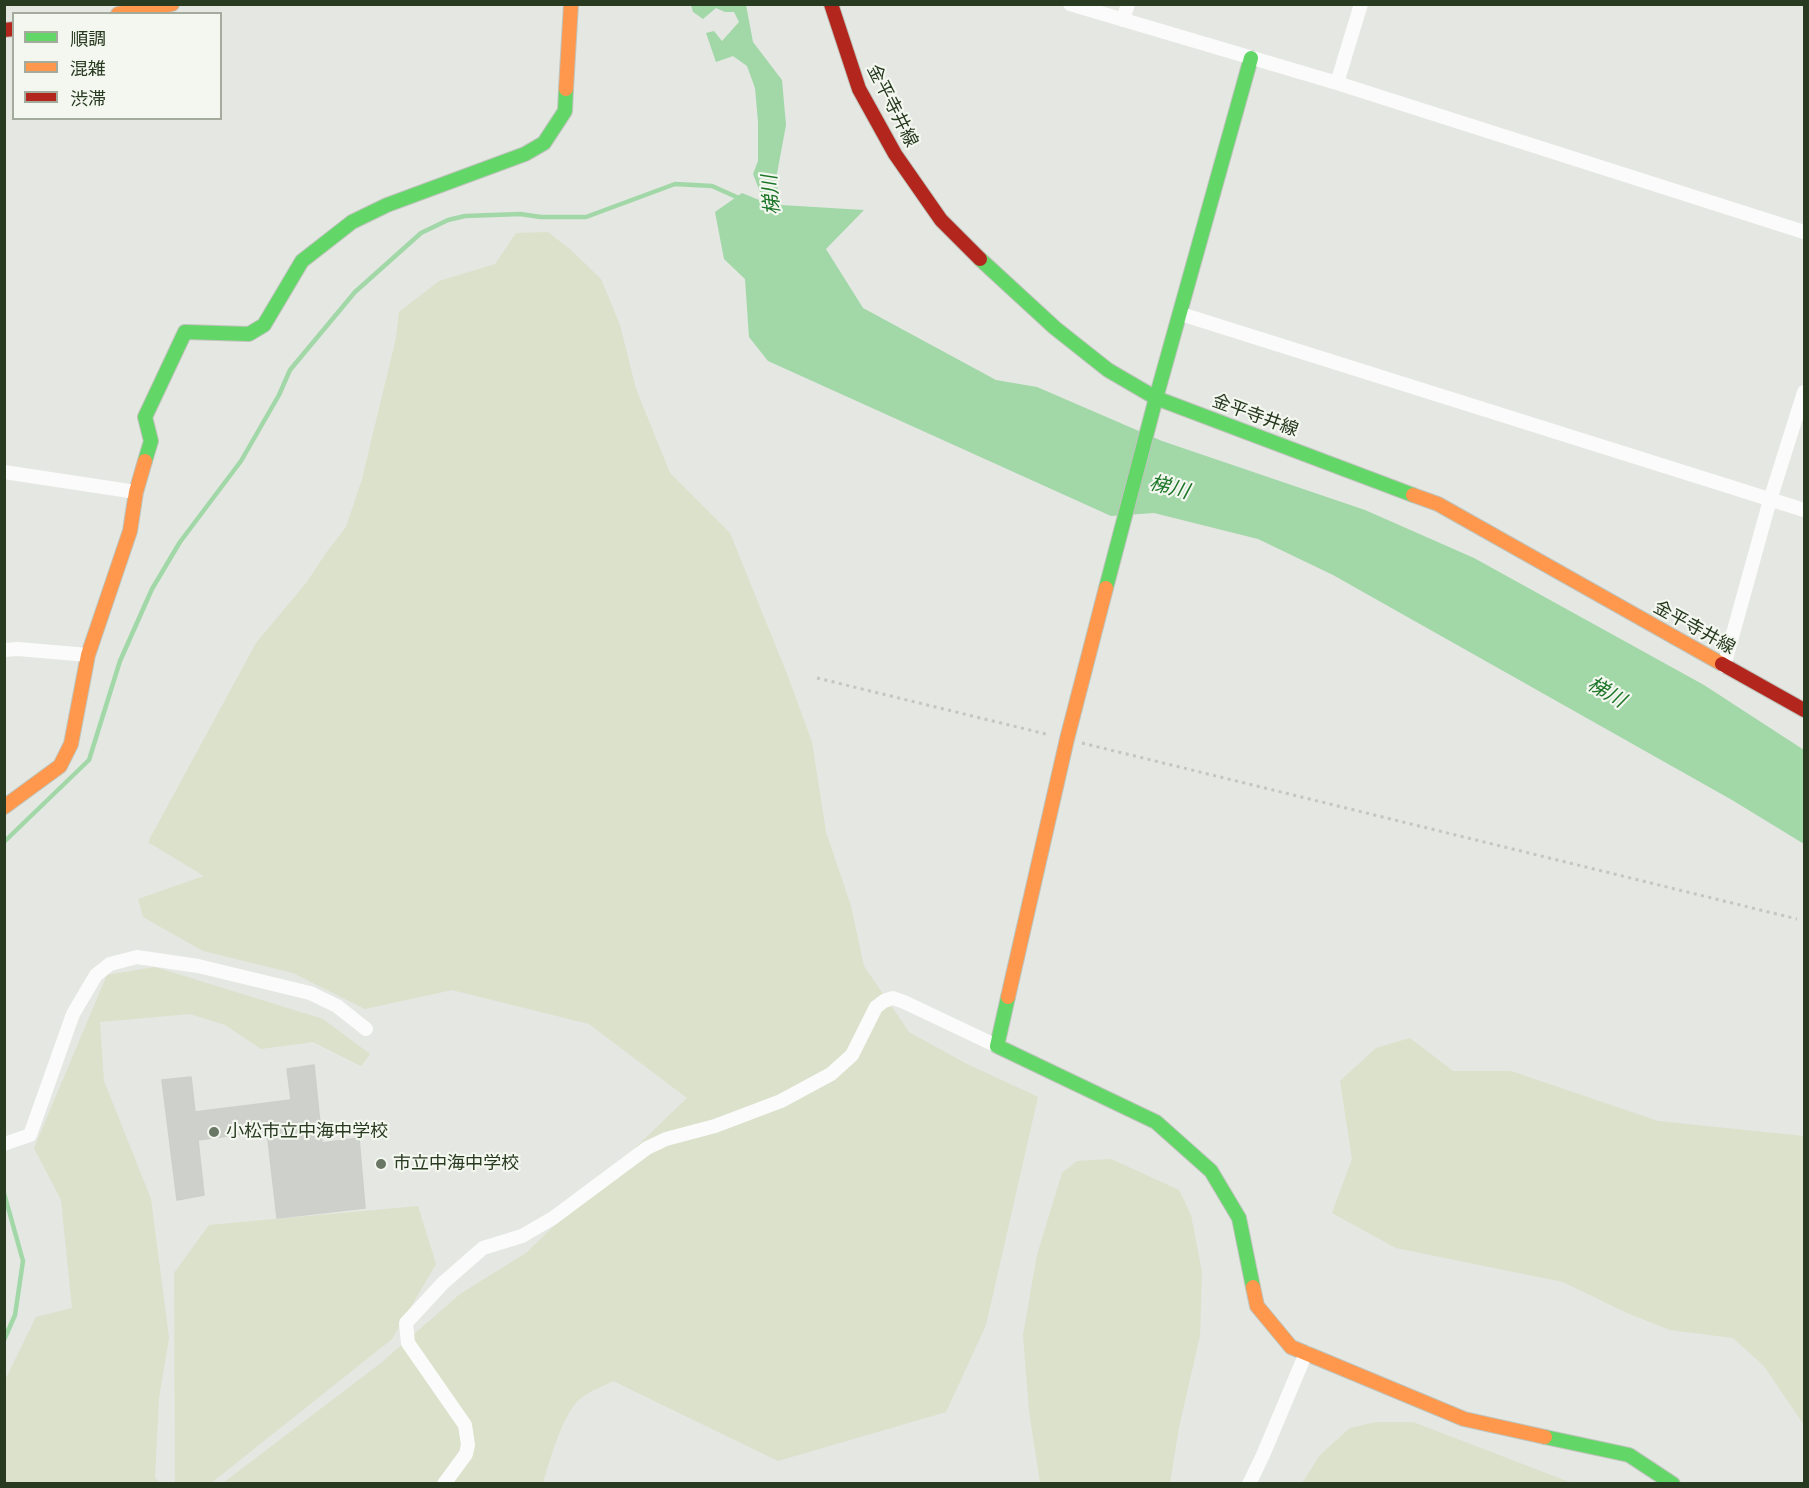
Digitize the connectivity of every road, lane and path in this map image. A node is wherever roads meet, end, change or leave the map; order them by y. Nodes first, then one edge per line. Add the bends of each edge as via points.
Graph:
1 (172, 4) edge
2 (571, 4) edge
3 (831, 4) edge
4 (1070, 4) edge
5 (1128, 4) edge
6 (1361, 4) edge
7 (129, 12) edge
8 (1123, 20) junction
9 (1251, 58) junction
10 (1337, 83) junction
11 (1804, 232) edge
12 (1181, 314) junction
13 (1804, 392) edge
14 (1156, 398) junction
15 (4, 472) edge
16 (136, 492) junction
17 (1770, 500) junction
18 (1804, 510) edge
19 (4, 650) edge
20 (87, 656) junction
21 (1724, 666) junction
22 (817, 678) dead end
23 (1804, 710) edge
24 (1067, 739) junction
25 (4, 807) edge
26 (1797, 919) dead end
27 (366, 1029) dead end
28 (996, 1046) junction
29 (4, 1144) edge
30 (1306, 1353) junction
31 (444, 1484) edge
32 (1249, 1484) edge
33 (1673, 1484) edge

1 - 7 street
2 - 16 street via 565,111 544,143 504,162 387,204 352,222 302,261 264,325 249,334 185,332 145,417 151,441
3 - 14 street, 金平寺井線 via 859,89 940,220 1055,328 1108,370
4 - 8 street
5 - 8 street
6 - 10 street
8 - 9 street
9 - 10 street
9 - 12 street
10 - 11 street
12 - 14 street
12 - 17 street
13 - 17 street
14 - 21 street, 金平寺井線 via 1438,504
14 - 24 street
15 - 16 street
16 - 20 street via 130,531
17 - 18 street
17 - 21 street
19 - 20 street
20 - 25 street via 71,744 60,766
21 - 23 street, 金平寺井線
22 - 24 path
24 - 26 path
24 - 28 street
27 - 29 street via 338,1006 310,993 198,966 137,957 110,964 96,975 73,1014 30,1135
28 - 30 street via 1156,1122 1210,1171 1239,1218 1257,1306 1291,1347
28 - 31 street via 913,1005 893,998 884,1001 876,1007 852,1055 831,1074 781,1101 647,1148 553,1218 522,1236 483,1248 406,1323 408,1343 465,1425 466,1454
30 - 32 street
30 - 33 street via 1464,1419 1629,1455

